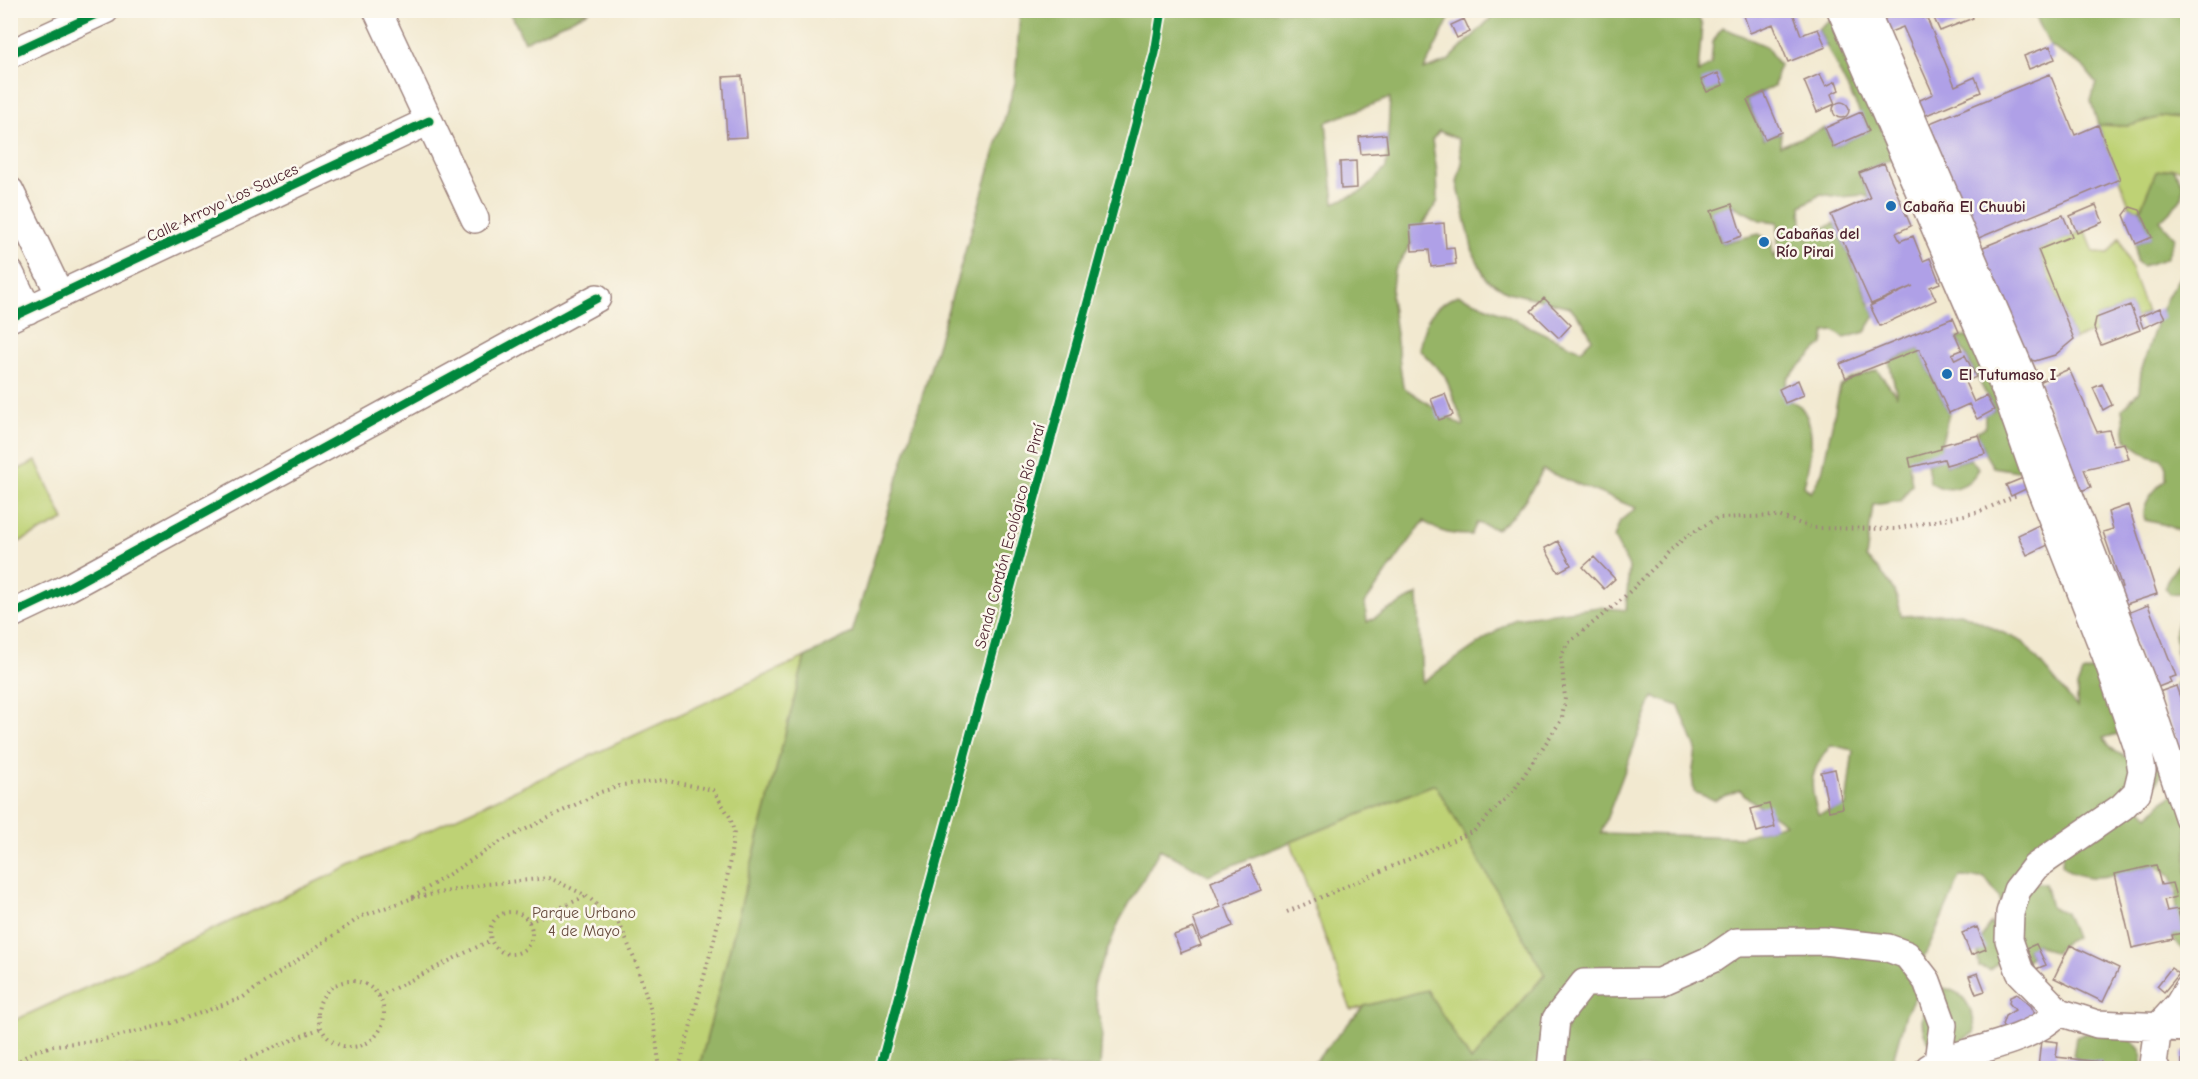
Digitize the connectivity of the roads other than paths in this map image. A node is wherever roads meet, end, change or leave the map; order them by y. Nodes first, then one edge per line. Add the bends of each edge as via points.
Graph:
1 (105, 10) edge
2 (377, 10) edge
3 (1849, 11) edge
4 (10, 54) edge
5 (429, 121) junction
6 (10, 191) edge
7 (475, 219) dead end
8 (1959, 256) junction
9 (10, 273) edge
10 (60, 295) junction
11 (597, 298) dead end
12 (19, 314) edge
13 (10, 615) edge
14 (2117, 650) junction
15 (2142, 771) junction
16 (2179, 784) junction
17 (2187, 817) edge
18 (2187, 989) edge
19 (2059, 1012) junction
20 (2158, 1027) junction
21 (2187, 1028) edge
22 (1934, 1065) edge
23 (1551, 1068) edge
24 (2156, 1068) edge

1 - 4 street
2 - 5 street
3 - 8 street
5 - 7 street
5 - 10 street, Calle Arroyo Los Sauces
6 - 10 street
8 - 14 street via 2039,485
8 - 14 street via 2025,381
9 - 12 street
10 - 12 street, Calle Arroyo Los Sauces
11 - 13 street via 69,587
14 - 15 street
14 - 16 street
15 - 16 street
15 - 19 street via 2137,792 2122,807 2035,867 2017,890 2010,913 2009,940 2020,972
16 - 17 street
18 - 20 street
19 - 20 street via 2097,1024
19 - 22 street via 2044,1027
20 - 21 street
20 - 24 street via 2153,1064
22 - 23 street via 1942,1025 1927,981 1907,955 1888,948 1824,941 1776,941 1737,942 1712,959 1660,982 1584,983 1556,1019

